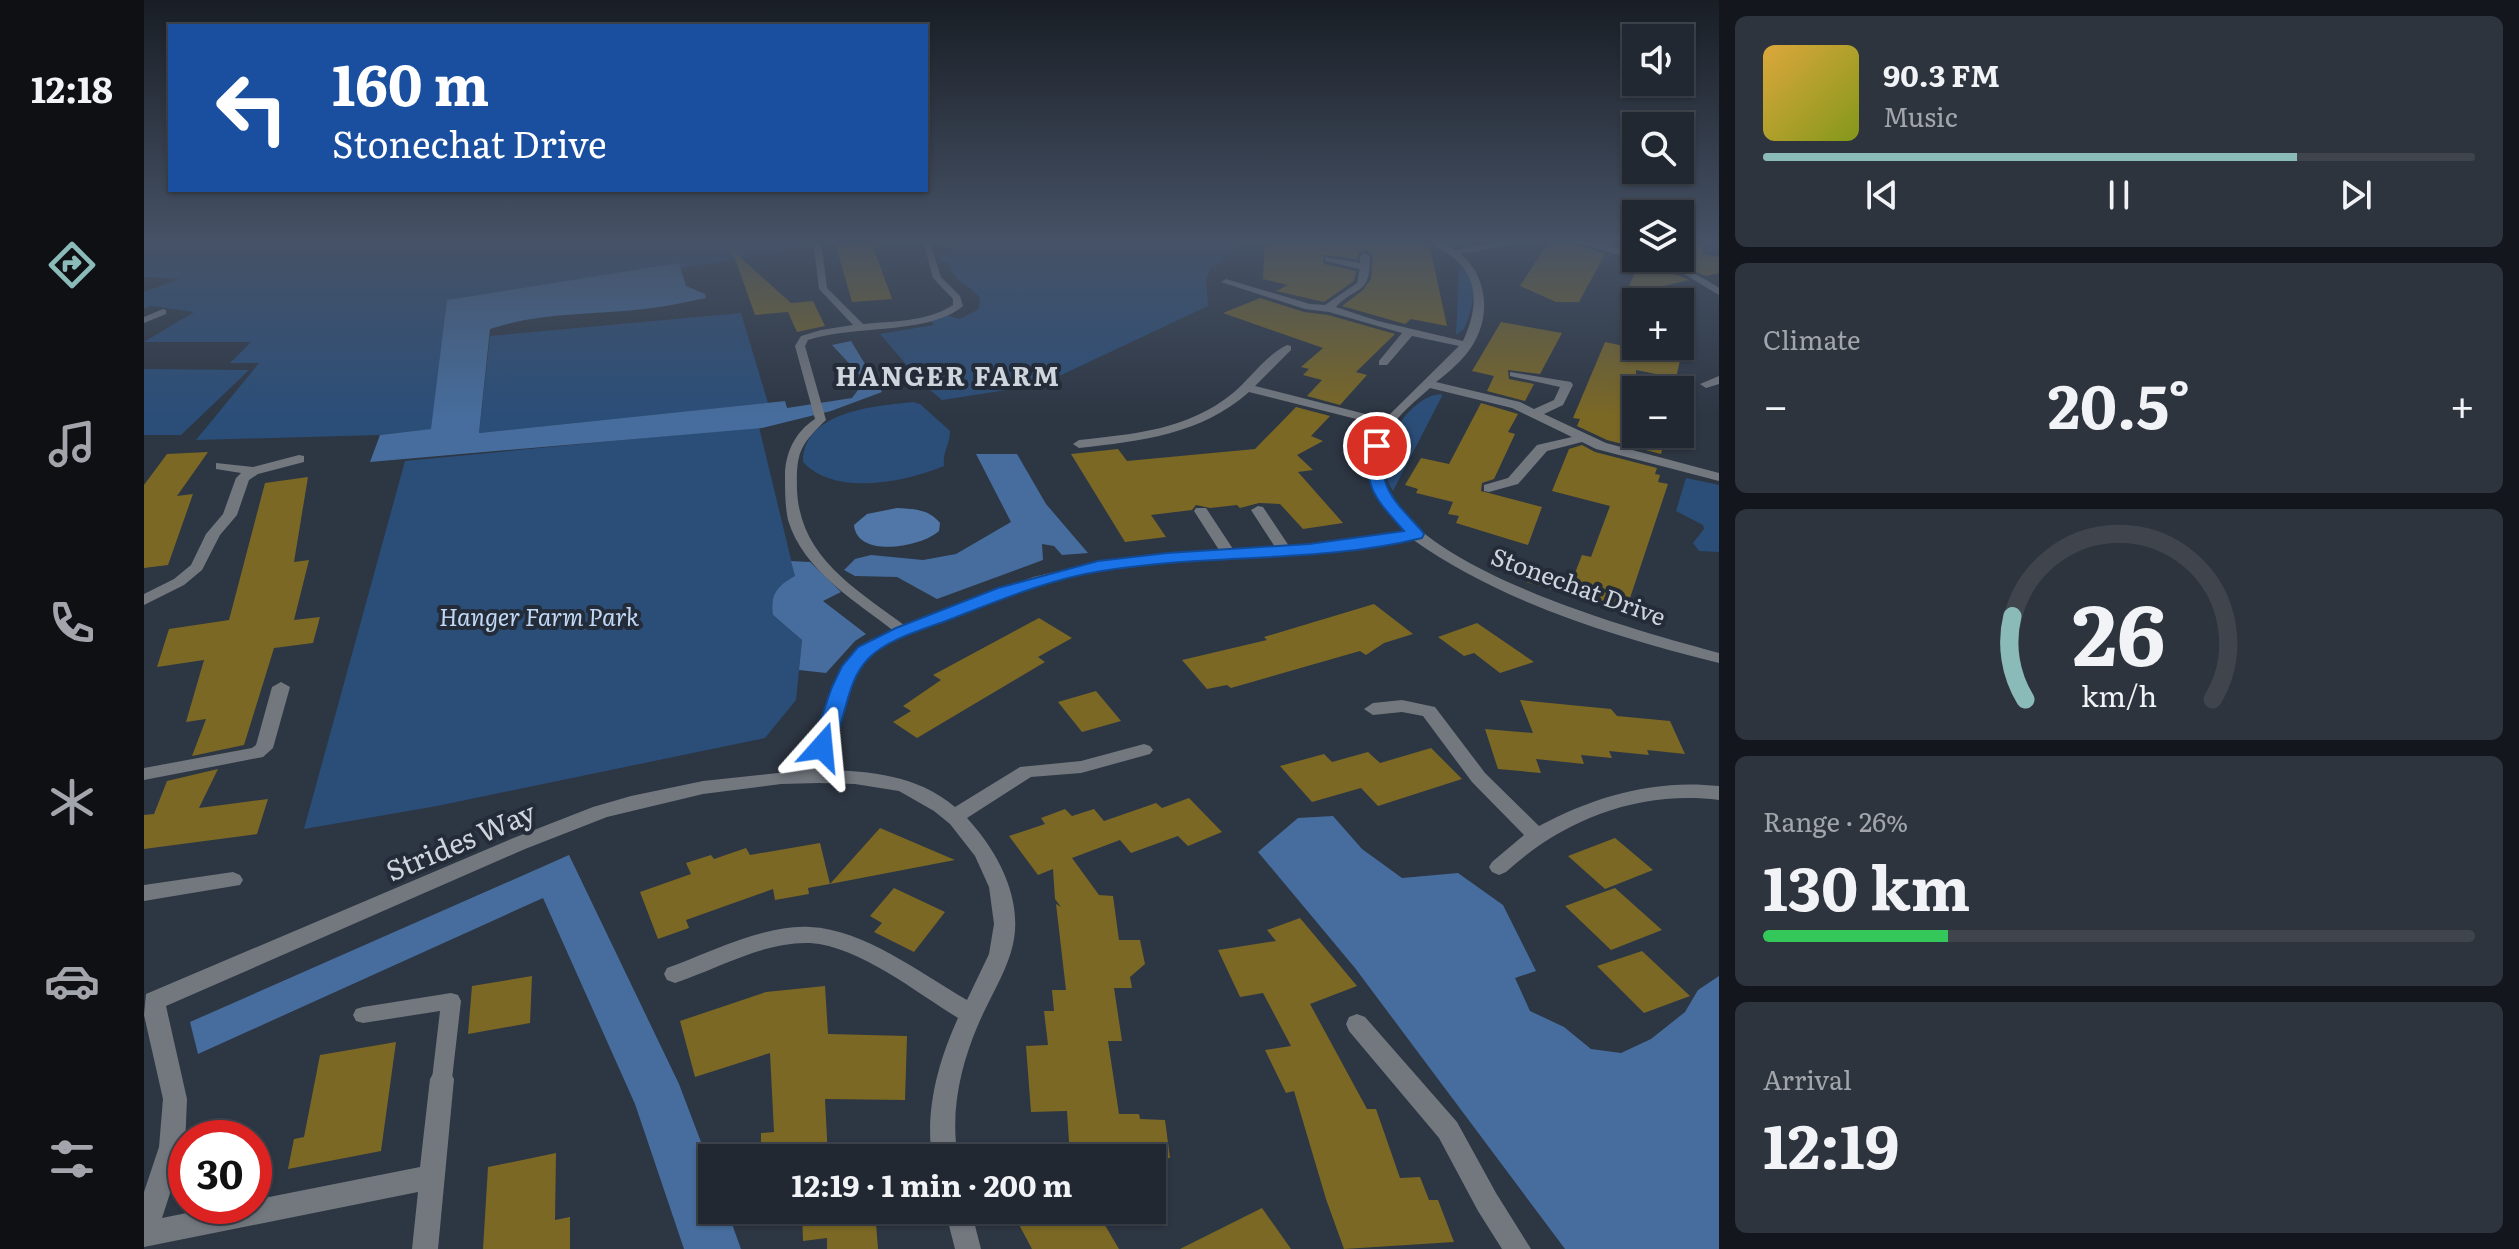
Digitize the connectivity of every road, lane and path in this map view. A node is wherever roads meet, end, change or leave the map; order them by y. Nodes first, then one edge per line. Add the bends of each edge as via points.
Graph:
1 (833, 299) edge
2 (957, 299) edge
3 (1283, 299) edge
4 (1338, 299) edge
5 (1478, 299) edge
6 (1330, 309) junction
7 (163, 312) dead end
8 (144, 320) edge
9 (860, 326) junction
10 (1409, 332) junction
11 (1467, 345) junction
12 (1287, 348) dead end
13 (1383, 363) dead end
14 (1514, 374) dead end
15 (1719, 380) edge
16 (1428, 384) junction
17 (1706, 384) dead end
18 (1244, 387) junction
19 (1536, 413) junction
20 (1388, 423) junction
21 (1582, 438) junction
22 (1079, 444) dead end
23 (299, 459) dead end
24 (221, 466) dead end
25 (253, 471) junction
26 (1719, 477) edge
27 (1489, 488) dead end
28 (1258, 510) dead end
29 (1201, 511) dead end
30 (1416, 534) junction
31 (1285, 551) junction
32 (1228, 553) junction
33 (144, 600) edge
34 (903, 631) junction
35 (1719, 658) edge
36 (281, 687) dead end
37 (1373, 709) dead end
38 (1144, 750) dead end
39 (144, 774) edge
40 (812, 777) junction
41 (1719, 793) edge
42 (955, 816) junction
43 (1538, 836) junction
44 (1499, 867) dead end
45 (233, 880) dead end
46 (144, 893) edge
47 (675, 974) dead end
48 (149, 1003) edge
49 (971, 1014) junction
50 (363, 1015) dead end
51 (1357, 1024) dead end
52 (442, 1079) joint
53 (942, 1144) edge
54 (432, 1177) junction
55 (962, 1224) edge
56 (144, 1233) edge
57 (425, 1249) edge
58 (968, 1249) edge
59 (1518, 1249) edge

1 - 9 lane
2 - 9 lane via 958,306 949,313 932,318
3 - 6 street
4 - 6 street
5 - 11 street
6 - 10 street
7 - 8 lane
9 - 34 lane via 801,341 821,420 795,448 792,503 799,531 815,555
10 - 11 street
10 - 13 street
11 - 16 street, Stonechat Drive
12 - 18 street
14 - 19 street via 1567,385 1559,402
15 - 17 street
16 - 19 street
16 - 20 street, Stonechat Drive
18 - 20 street
18 - 22 street via 1218,410 1179,428
19 - 21 street
20 - 30 street, Stonechat Drive via 1373,456 1375,482
21 - 26 street
21 - 27 street via 1542,448 1513,481
23 - 25 street
24 - 25 street
25 - 33 street via 243,478 230,515 213,534 197,567
28 - 31 street
29 - 32 street
30 - 31 street
30 - 35 street, Stonechat Drive via 1504,587
31 - 32 street
32 - 34 street via 1085,569 1038,580
34 - 40 street via 876,643 852,666
36 - 39 street via 264,748 257,753
37 - 43 street via 1402,706 1429,711 1470,772
38 - 42 street via 1081,767 1027,771
40 - 42 street, Strides Way via 889,781
40 - 48 street, Strides Way via 694,789 598,812
41 - 43 street via 1659,791 1610,803
42 - 49 street, Strides Way via 980,846 999,885 1007,923 995,971
43 - 44 street
45 - 46 street
47 - 49 street via 782,938 811,935 847,943
48 - 56 street via 175,1099 172,1147
49 - 53 street, Strides Way via 951,1068
50 - 52 lane via 451,1001
51 - 59 street via 1448,1130
52 - 54 street
54 - 56 street
54 - 57 street
55 - 58 street

